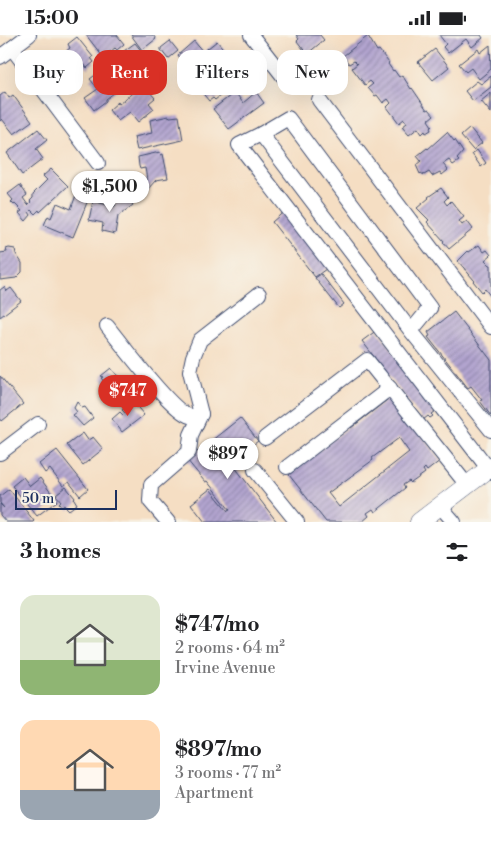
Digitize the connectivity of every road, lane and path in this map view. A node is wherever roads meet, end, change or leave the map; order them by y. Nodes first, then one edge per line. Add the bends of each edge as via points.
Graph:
1 (29, 35) edge
2 (251, 35) edge
3 (12, 48) junction
4 (0, 57) edge
5 (277, 68) edge
6 (319, 100) dead end
7 (261, 134) junction
8 (98, 163) dead end
9 (259, 294) dead end
10 (107, 326) dead end
11 (491, 327) edge
12 (411, 331) junction
13 (390, 388) junction
14 (201, 414) junction
15 (38, 424) dead end
16 (491, 430) edge
17 (265, 438) dead end
18 (0, 453) edge
19 (287, 467) dead end
20 (255, 469) dead end
21 (490, 469) edge
22 (467, 485) junction
23 (440, 506) junction
24 (168, 522) edge
25 (297, 522) edge
26 (419, 522) edge
27 (454, 522) edge

1 - 3 street
2 - 5 street
3 - 4 street
3 - 8 street
6 - 11 street
7 - 12 street
7 - 12 street via 288,117 430,308
7 - 21 street via 239,145
9 - 14 street via 200,340 190,371
10 - 14 street via 180,411 190,416
12 - 16 street
13 - 17 street via 367,360
13 - 19 street
13 - 22 street
14 - 24 street via 191,435 189,452 150,485 150,501
15 - 18 street
20 - 25 street
21 - 22 main road
22 - 23 main road
23 - 26 main road
23 - 27 street

